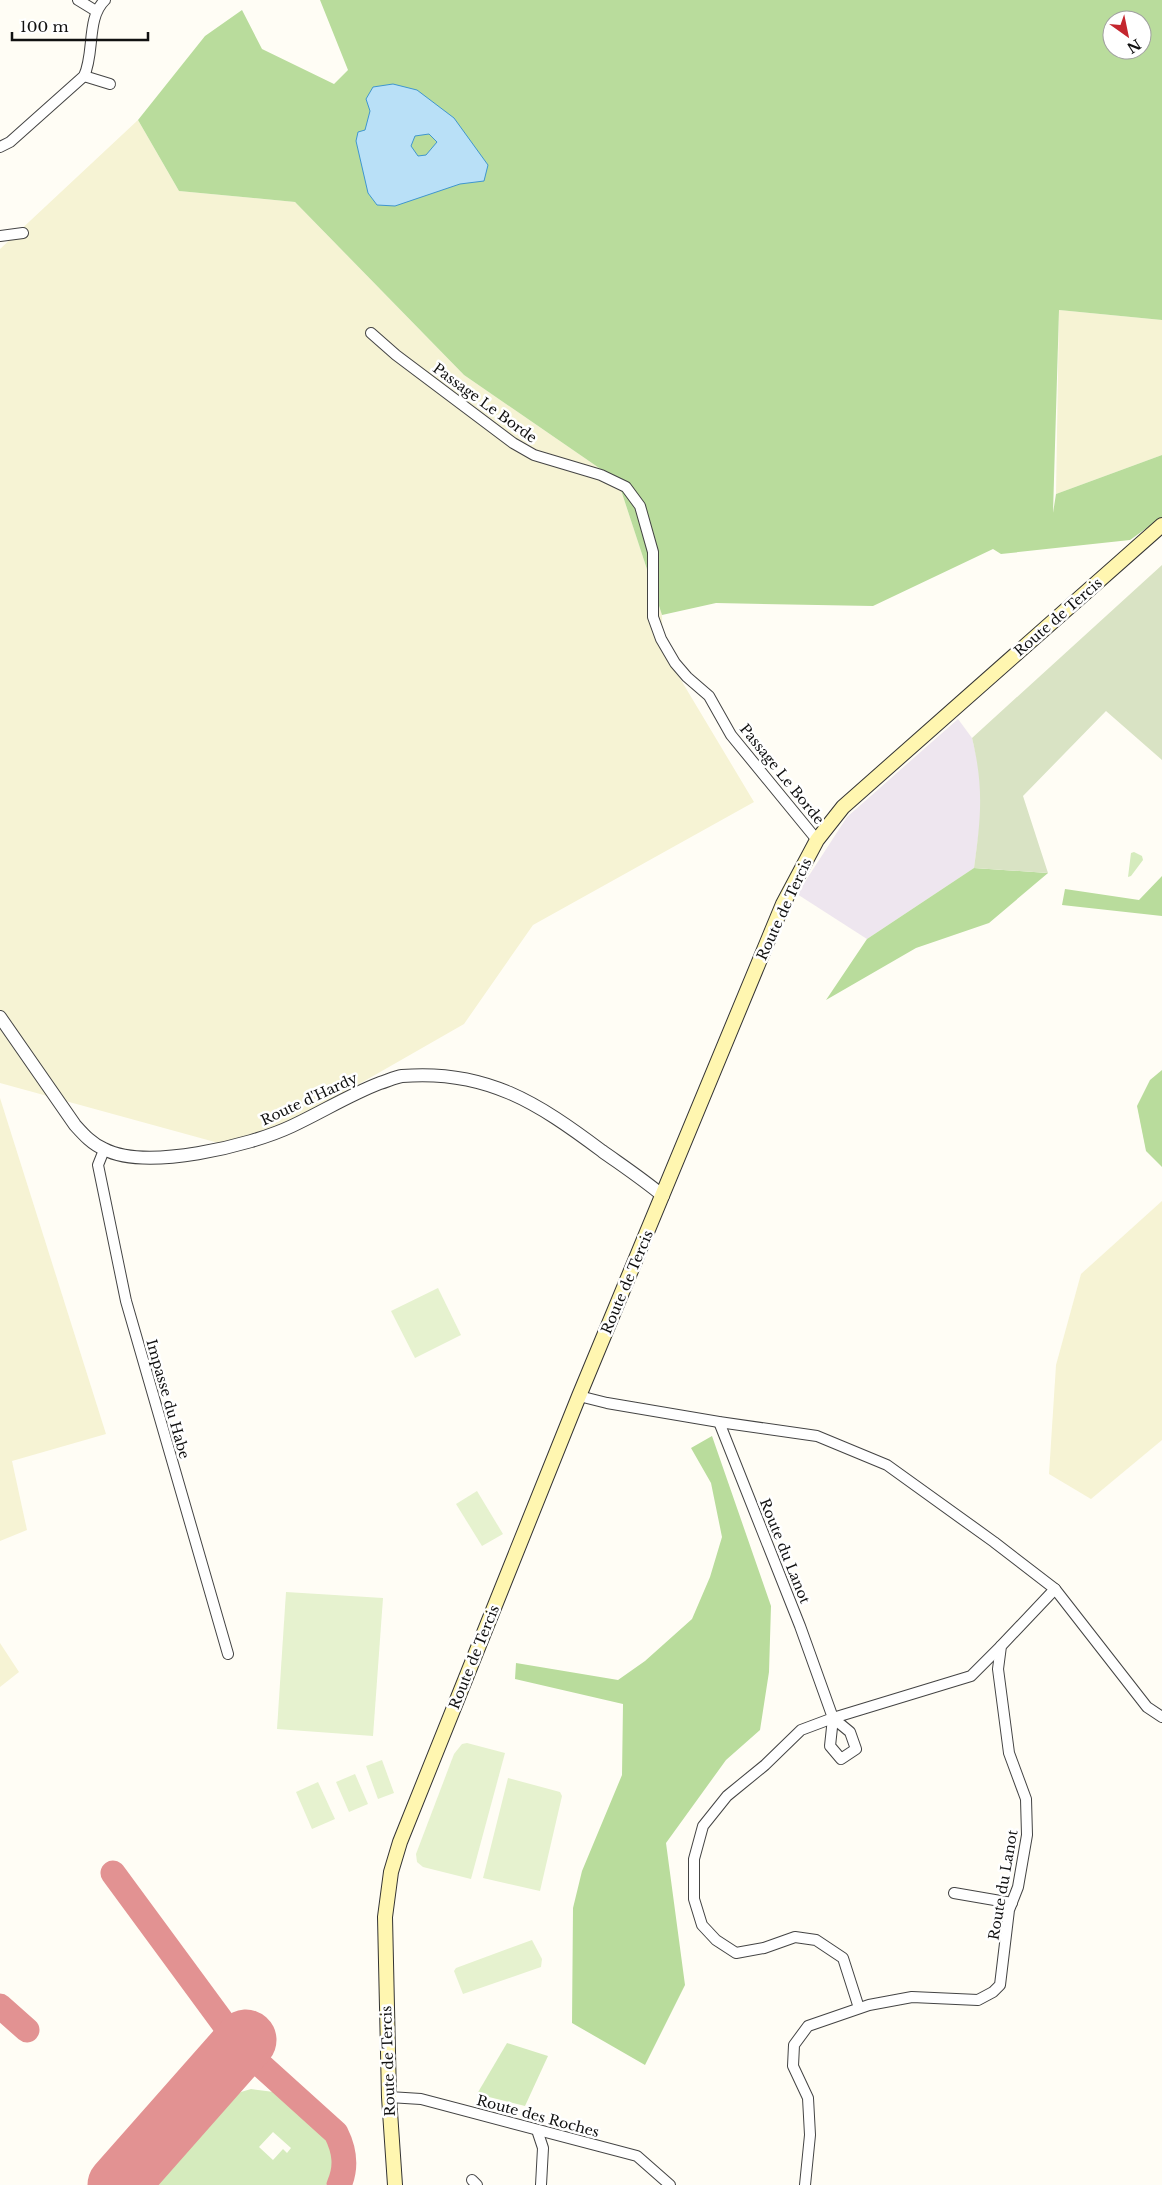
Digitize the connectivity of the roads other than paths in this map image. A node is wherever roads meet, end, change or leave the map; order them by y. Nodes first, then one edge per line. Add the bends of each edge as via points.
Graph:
1 (78, 0) edge
2 (105, 0) edge
3 (96, 12) junction
4 (84, 76) junction
5 (110, 84) dead end
6 (0, 147) edge
7 (23, 232) dead end
8 (0, 236) edge
9 (371, 333) dead end
10 (1162, 525) edge
11 (817, 840) junction
12 (0, 1017) edge
13 (104, 1150) junction
14 (663, 1196) junction
15 (579, 1396) junction
16 (719, 1422) junction
17 (1055, 1589) junction
18 (1002, 1646) junction
19 (228, 1654) dead end
20 (1162, 1717) edge
21 (833, 1718) junction
22 (954, 1893) dead end
23 (1012, 1903) junction
24 (859, 2008) junction
25 (389, 2097) junction
26 (537, 2130) junction
27 (394, 2185) edge
28 (541, 2185) edge
29 (670, 2185) edge
30 (806, 2185) edge

1 - 3 street
2 - 3 street
3 - 4 street via 89,65
4 - 5 street
4 - 6 street via 10,142
7 - 8 street
9 - 11 street, Passage Le Borde via 513,443 534,455 601,475 626,487 640,506 653,552 653,617 661,639 675,663 709,696 731,735
10 - 11 main road, Route de Tercis via 857,794
11 - 14 main road, Route de Tercis via 783,904
12 - 13 street, Route d'Hardy via 75,1125 88,1140
13 - 14 street, Route d'Hardy via 121,1156 160,1157 230,1147 290,1126 353,1093 400,1076 430,1076 490,1084 516,1094 543,1108
13 - 19 street, Impasse du Habe via 98,1165 126,1302
14 - 15 main road, Route de Tercis
15 - 16 street
15 - 25 main road, Route de Tercis via 424,1778 393,1864 385,1917
16 - 17 street via 817,1436 887,1465
16 - 21 street, Route du Lanot
17 - 18 street
17 - 20 street via 1147,1707
18 - 21 street via 972,1676
18 - 23 street, Route du Lanot via 998,1669 1009,1753 1026,1800 1028,1835
21 - 24 street via 801,1730 727,1796 703,1826 694,1859 694,1898 702,1925 716,1940 736,1953 764,1948 795,1936 816,1940 843,1958
22 - 23 street
23 - 24 street, Route du Lanot via 1000,1985 993,1992 978,2000 912,1997
24 - 30 street, Route du Lanot via 808,2026 794,2045 793,2066 808,2098 810,2135
25 - 26 street, Route des Roches via 421,2099
25 - 27 main road, Route de Tercis
26 - 28 street via 543,2148
26 - 29 street, Route des Roches via 637,2156

